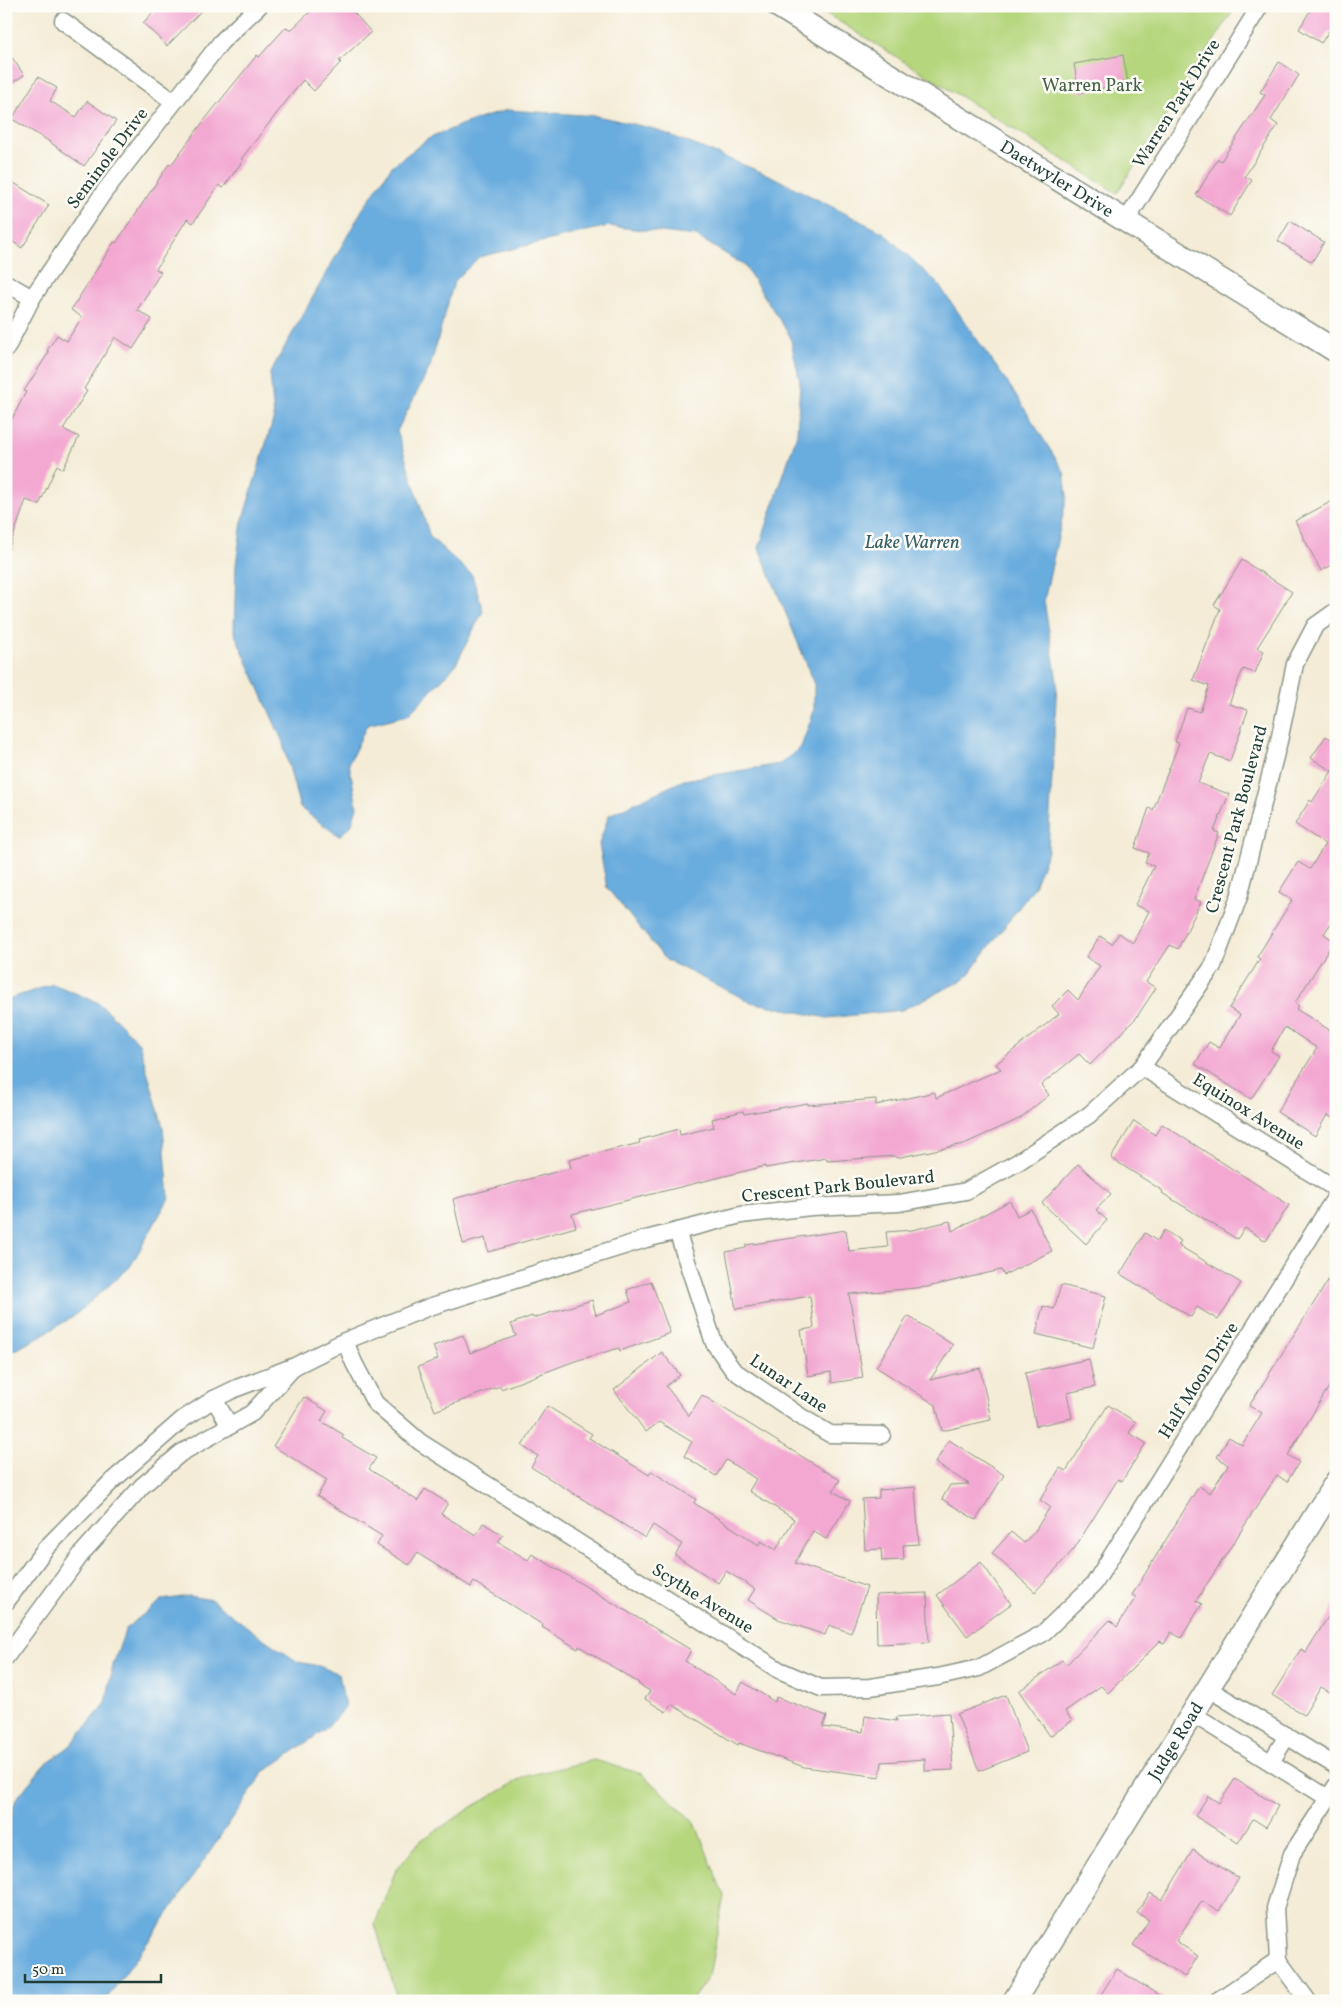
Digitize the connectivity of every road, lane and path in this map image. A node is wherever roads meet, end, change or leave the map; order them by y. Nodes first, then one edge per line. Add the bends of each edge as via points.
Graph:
1 (259, 6) edge
2 (778, 6) edge
3 (1260, 6) edge
4 (63, 21) dead end
5 (174, 102) junction
6 (1126, 220) junction
7 (6, 283) edge
8 (32, 298) junction
9 (6, 349) edge
10 (1336, 350) edge
11 (1336, 611) edge
12 (1142, 1067) junction
13 (1336, 1189) edge
14 (1336, 1196) edge
15 (677, 1231) junction
16 (345, 1341) junction
17 (295, 1366) junction
18 (214, 1399) junction
19 (230, 1426) junction
20 (882, 1435) dead end
21 (1336, 1482) edge
22 (1094, 1584) joint
23 (6, 1602) edge
24 (6, 1657) edge
25 (1207, 1688) junction
26 (1191, 1712) junction
27 (1287, 1736) junction
28 (1271, 1762) junction
29 (1336, 1766) edge
30 (1332, 1792) edge
31 (1278, 1960) junction
32 (1014, 2001) edge
33 (1216, 2001) edge
34 (1308, 2001) edge

1 - 5 street, Seminole Drive via 221,42
2 - 6 street, Daetwyler Drive
3 - 6 street, Warren Park Drive
4 - 5 street
5 - 8 street, Seminole Drive via 104,192
6 - 10 street, Daetwyler Drive
7 - 8 street
8 - 9 street, Seminole Drive
11 - 12 street, Crescent Park Boulevard via 1315,626 1295,664 1279,741 1239,896 1213,966
12 - 13 street, Equinox Avenue
12 - 15 street, Crescent Park Boulevard via 1089,1115 1018,1162 966,1191 899,1203 741,1215
14 - 22 street, Half Moon Drive
15 - 16 street, Crescent Park Boulevard via 429,1307
15 - 20 street, Lunar Lane via 714,1343 734,1370 830,1434
16 - 17 street, Crescent Park Boulevard
16 - 22 street, Scythe Avenue via 375,1403 420,1442 779,1670 821,1688 870,1687 979,1668 1042,1634
17 - 18 street, Crescent Park Boulevard
17 - 19 street, Crescent Park Boulevard via 252,1414
18 - 19 street
18 - 23 street, Crescent Park Boulevard via 183,1419 112,1481 45,1549
19 - 24 street, Crescent Park Boulevard via 181,1453 142,1486 83,1552
21 - 25 street, Judge Road
25 - 26 street, Judge Road
25 - 27 street
26 - 28 street
26 - 32 street, Judge Road
27 - 28 street
27 - 29 street
28 - 30 street
30 - 31 street via 1292,1854 1276,1908
31 - 33 street
31 - 34 street

